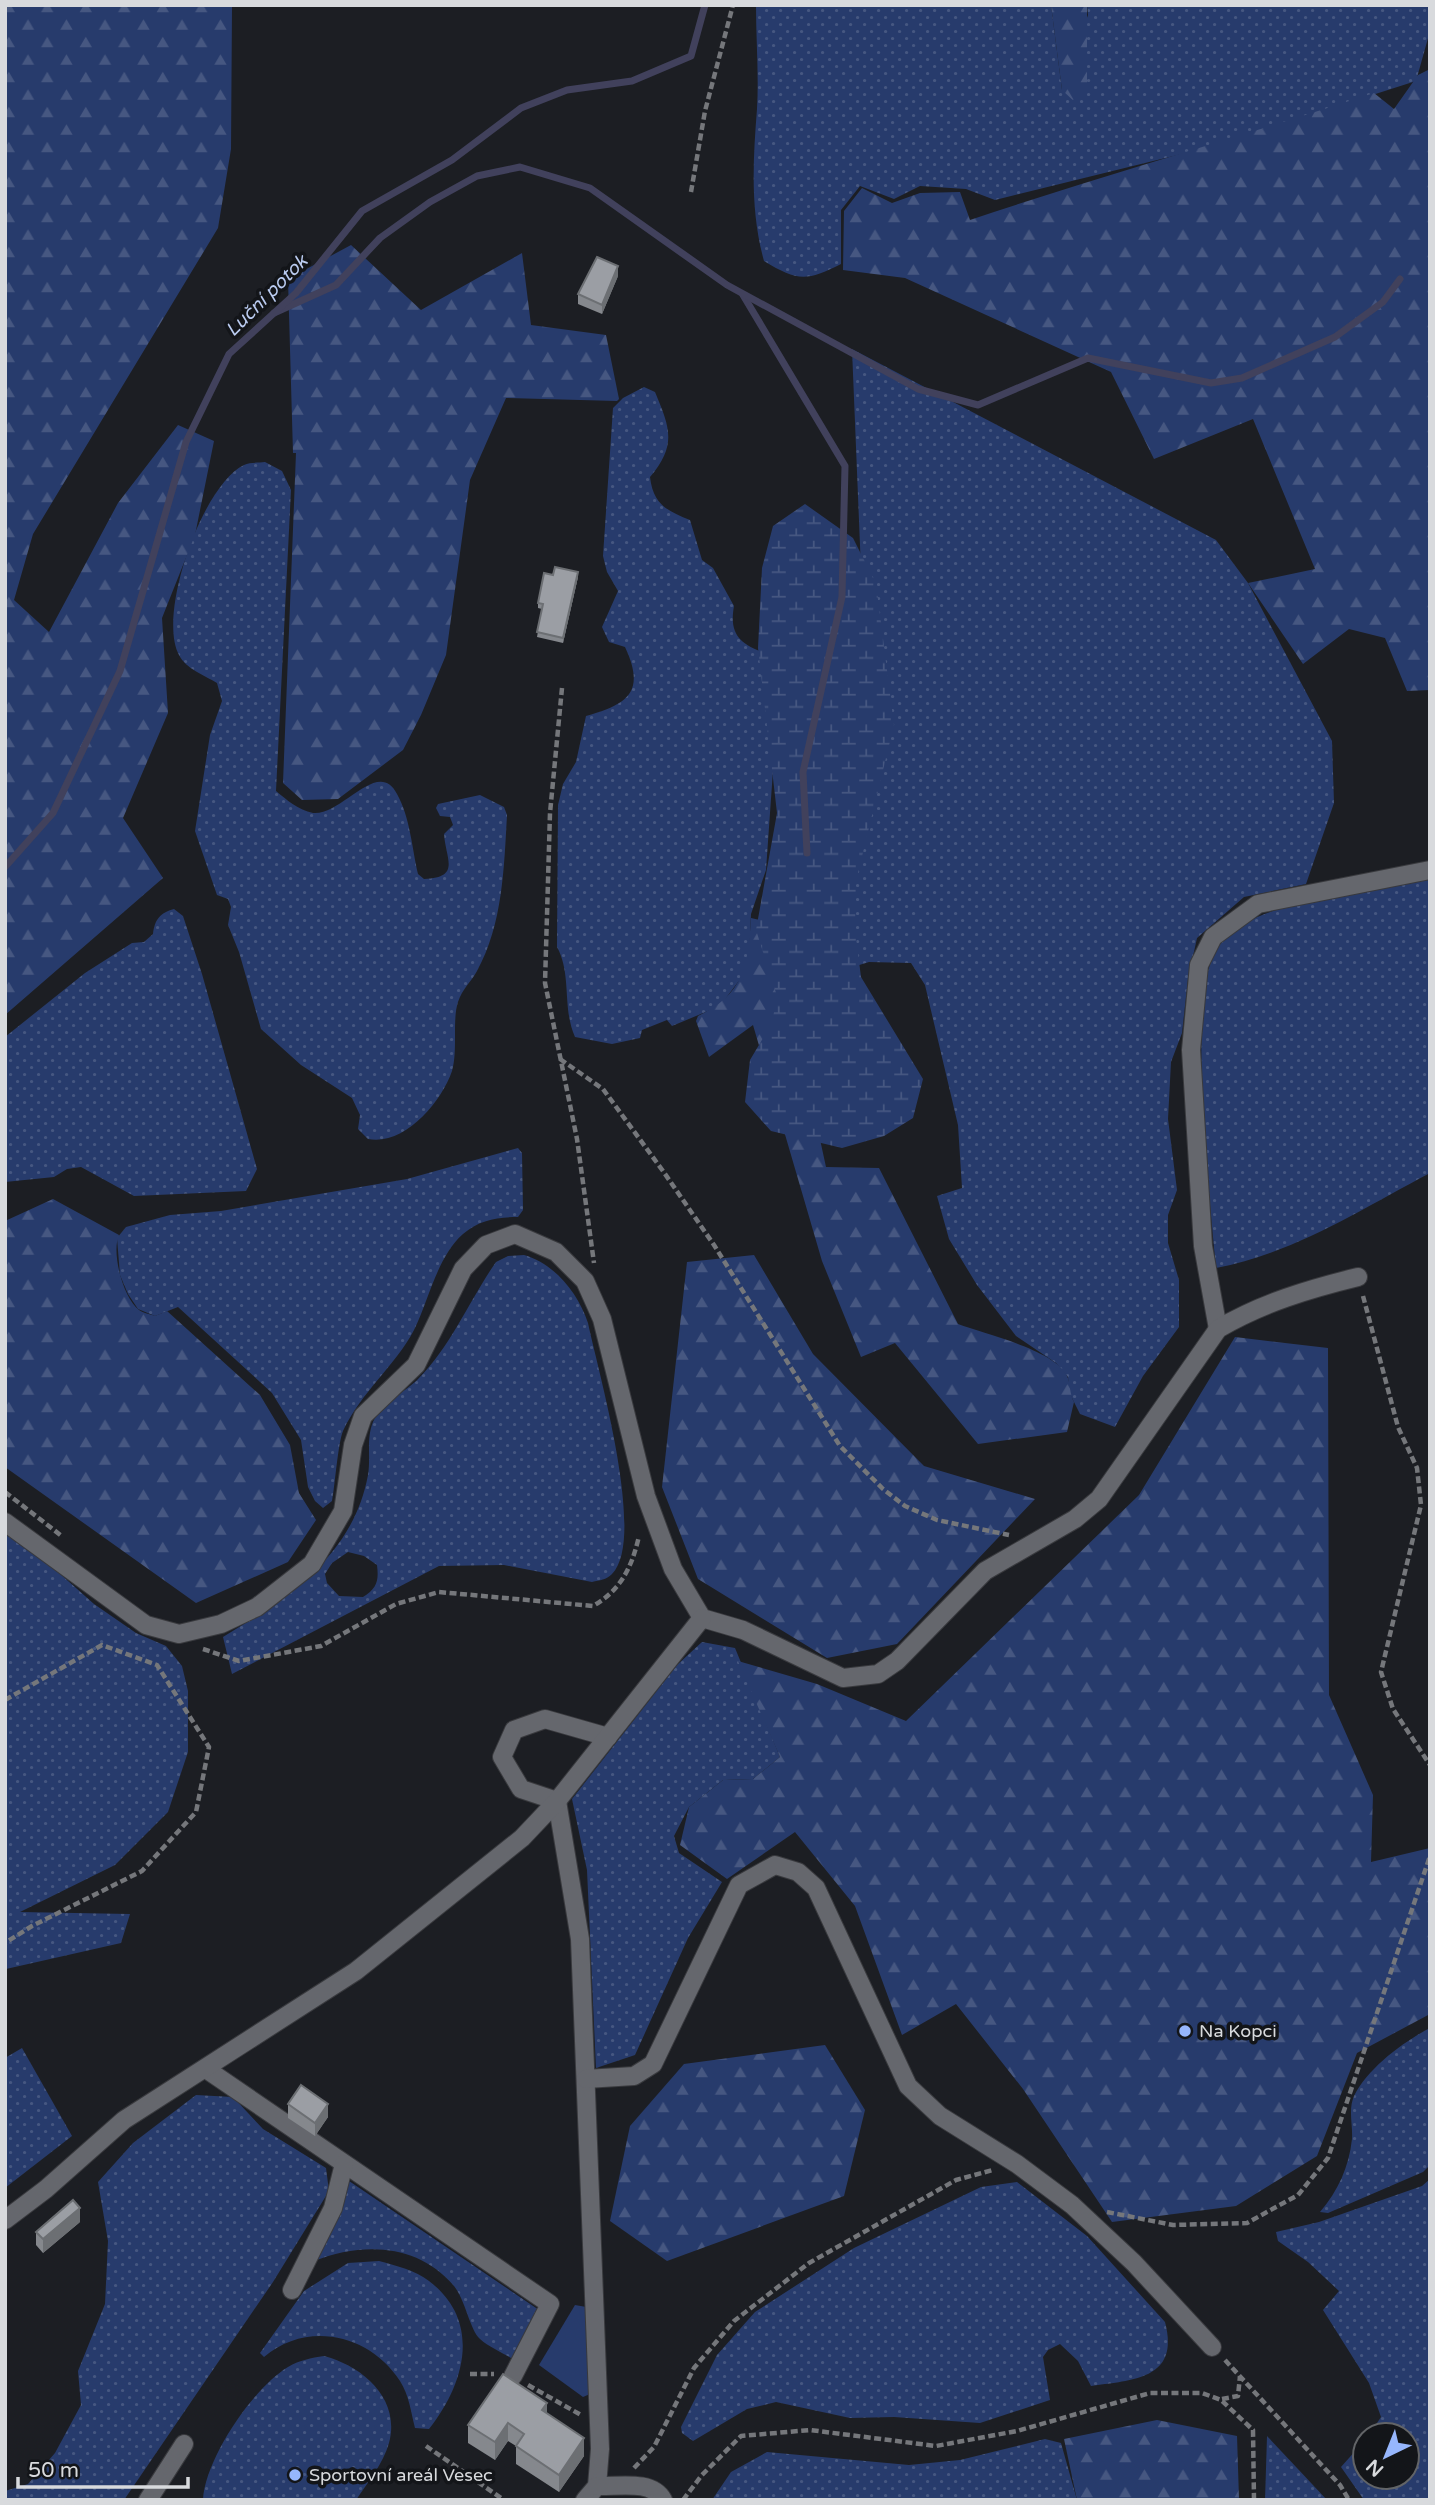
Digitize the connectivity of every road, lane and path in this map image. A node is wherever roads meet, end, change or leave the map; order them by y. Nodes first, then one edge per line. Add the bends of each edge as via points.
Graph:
1 (733, 5) edge
2 (691, 192) dead end
3 (562, 688) dead end
4 (1430, 870) edge
5 (560, 1059) junction
6 (596, 1277) dead end
7 (1358, 1277) joint
8 (1218, 1329) junction
9 (5, 1492) edge
10 (646, 1496) junction
11 (5, 1522) edge
12 (1034, 1540) junction
13 (69, 1542) dead end
14 (702, 1618) junction
15 (179, 1634) junction
16 (5, 1700) edge
17 (608, 1737) junction
18 (1430, 1765) edge
19 (557, 1801) junction
20 (1430, 1856) edge
21 (5, 1943) edge
22 (206, 2069) junction
23 (586, 2079) junction
24 (344, 2164) junction
25 (1017, 2164) junction
26 (1072, 2205) junction
27 (5, 2220) edge
28 (292, 2290) dead end
29 (1212, 2347) joint
30 (470, 2374) dead end
31 (1240, 2375) junction
32 (513, 2376) junction
33 (1221, 2400) junction
34 (599, 2426) junction
35 (184, 2444) dead end
36 (426, 2446) dead end
37 (617, 2487) junction
38 (591, 2493) edge
39 (148, 2500) edge
40 (504, 2500) edge
41 (663, 2500) edge
42 (683, 2500) edge
43 (1254, 2500) edge
44 (1349, 2500) edge

1 - 2 path via 705,111
3 - 5 path via 550,813 545,983
4 - 8 street via 1258,904 1213,937 1199,965 1191,1050 1203,1246
5 - 6 path via 577,1139
5 - 12 path via 603,1089 663,1171 840,1446 905,1506 937,1520
7 - 8 street via 1299,1292
7 - 18 path via 1398,1426 1417,1468 1422,1505 1381,1672 1393,1709
8 - 12 street via 1099,1499 1075,1520
9 - 13 path
10 - 14 street via 673,1569
10 - 15 path via 633,1563 612,1596 593,1606 439,1592 396,1604 321,1646 239,1661 207,1651
10 - 15 street via 602,1319 585,1281 556,1252 515,1234 486,1245 463,1269 416,1365 363,1416 353,1445 343,1511 312,1564 257,1607 221,1624
11 - 15 street via 146,1625
12 - 14 street via 985,1571 897,1661 877,1674 843,1678 743,1630
14 - 17 street
16 - 21 path via 102,1645 157,1665 209,1747 196,1812 142,1871
17 - 19 street
17 - 19 street via 545,1718 514,1730 502,1757 521,1789
19 - 22 street via 522,1838 367,1963
19 - 23 street via 580,1939
20 - 26 path via 1328,2158 1297,2195 1247,2223 1173,2225
22 - 24 street
22 - 27 street via 124,2120
23 - 25 street via 634,2076 653,2064 739,1885 775,1865 798,1872 816,1888 908,2086 940,2116
23 - 34 street
24 - 28 street via 332,2208
24 - 32 street via 550,2304
25 - 26 street
25 - 37 path via 956,2180 809,2263 734,2321 694,2368 654,2447
26 - 29 street
29 - 31 path
30 - 32 path
31 - 33 path via 1238,2396
31 - 44 path
32 - 34 path
33 - 42 path via 1202,2393 1150,2393 1017,2431 936,2445 810,2430 741,2437 702,2474
33 - 43 path via 1253,2430
34 - 38 street
35 - 39 street
36 - 40 path
37 - 38 street
37 - 41 street via 641,2486

